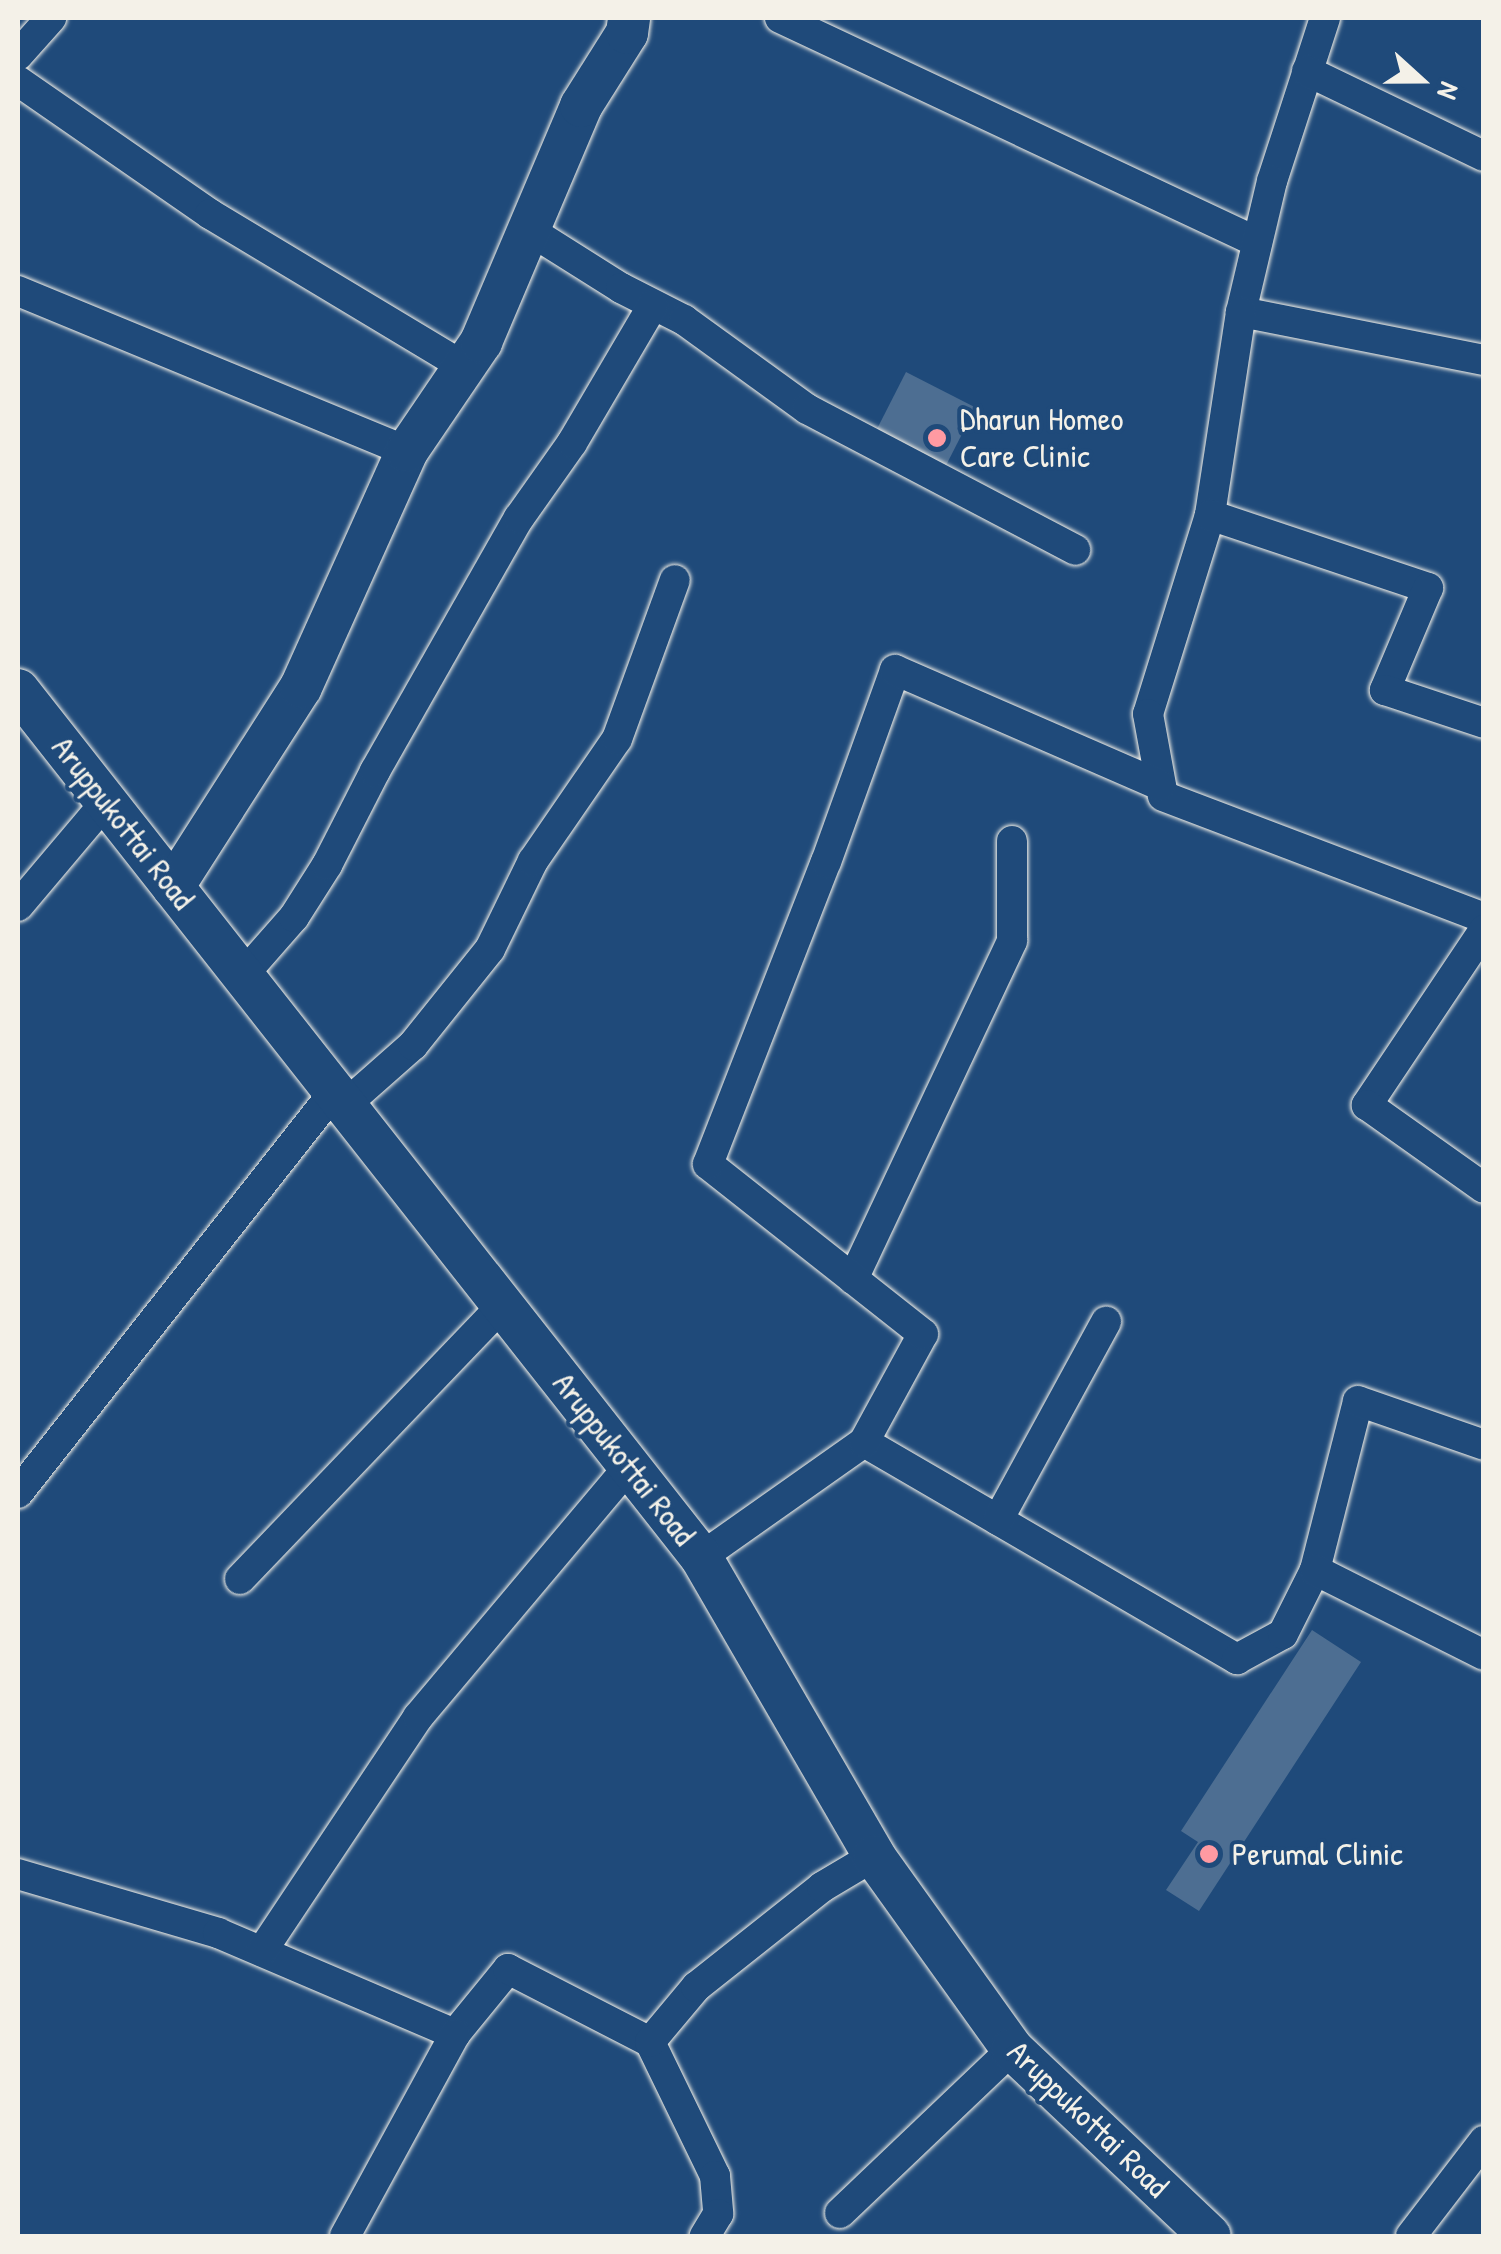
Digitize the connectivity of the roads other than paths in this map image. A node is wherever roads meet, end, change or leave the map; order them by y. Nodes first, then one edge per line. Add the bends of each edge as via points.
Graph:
1 (50, 18) edge
2 (628, 18) edge
3 (780, 18) edge
4 (1325, 18) edge
5 (18, 55) edge
6 (1307, 71) junction
7 (18, 81) edge
8 (1484, 156) edge
9 (529, 230) junction
10 (1257, 242) junction
11 (18, 291) edge
12 (653, 304) junction
13 (1241, 312) junction
14 (1484, 360) edge
15 (466, 368) junction
16 (407, 451) junction
17 (1210, 515) junction
18 (1074, 550) dead end
19 (676, 580) dead end
20 (18, 690) edge
21 (1484, 723) edge
22 (1160, 785) junction
23 (106, 802) junction
24 (1012, 841) dead end
25 (173, 886) junction
26 (18, 906) edge
27 (1484, 918) edge
28 (1484, 930) edge
29 (243, 976) junction
30 (339, 1098) junction
31 (1484, 1188) edge
32 (854, 1279) junction
33 (502, 1305) junction
34 (1106, 1322) dead end
35 (864, 1442) junction
36 (1483, 1442) edge
37 (629, 1466) junction
38 (18, 1494) edge
39 (998, 1520) junction
40 (701, 1556) junction
41 (1315, 1570) junction
42 (240, 1579) dead end
43 (1484, 1655) edge
44 (874, 1856) junction
45 (18, 1874) edge
46 (262, 1951) junction
47 (455, 2034) junction
48 (650, 2042) junction
49 (1012, 2049) junction
50 (1484, 2141) edge
51 (840, 2213) dead end
52 (344, 2236) edge
53 (704, 2236) edge
54 (1210, 2236) edge
55 (1411, 2236) edge

1 - 5 street
2 - 9 main road via 627,33 581,106
3 - 10 street
4 - 6 street
6 - 8 street
6 - 10 street
7 - 15 street via 210,214
9 - 12 street
9 - 15 main road
10 - 13 street
11 - 16 street
12 - 18 street via 807,410
12 - 29 street via 572,443 519,518 327,866 294,918
13 - 14 street
13 - 17 street
15 - 16 main road
16 - 25 main road via 301,687
17 - 21 street via 1428,588 1385,690
17 - 22 street via 1148,714
19 - 30 street via 616,738 534,861 490,949 413,1045
20 - 23 main road, Aruppukottai Road
22 - 27 street via 1163,796
22 - 32 street via 895,670 708,1164
23 - 25 main road, Aruppukottai Road
23 - 26 street
24 - 32 street via 1012,941
25 - 29 main road, Aruppukottai Road
28 - 31 street via 1367,1105
29 - 30 main road, Aruppukottai Road
30 - 33 main road, Aruppukottai Road
30 - 38 street
32 - 35 street via 923,1334
33 - 37 main road, Aruppukottai Road
33 - 42 street
34 - 39 street
35 - 39 street
35 - 40 street
36 - 41 street via 1358,1401
37 - 40 main road, Aruppukottai Road
37 - 46 street via 418,1717
39 - 41 street via 1237,1659 1283,1634
40 - 44 main road, Aruppukottai Road
41 - 43 street
44 - 48 street via 822,1888 696,1987
44 - 49 main road, Aruppukottai Road
45 - 46 street
46 - 47 street
47 - 48 street via 508,1969
47 - 52 street
48 - 53 street via 715,2176 718,2214
49 - 51 street
49 - 54 main road, Aruppukottai Road
50 - 55 street

